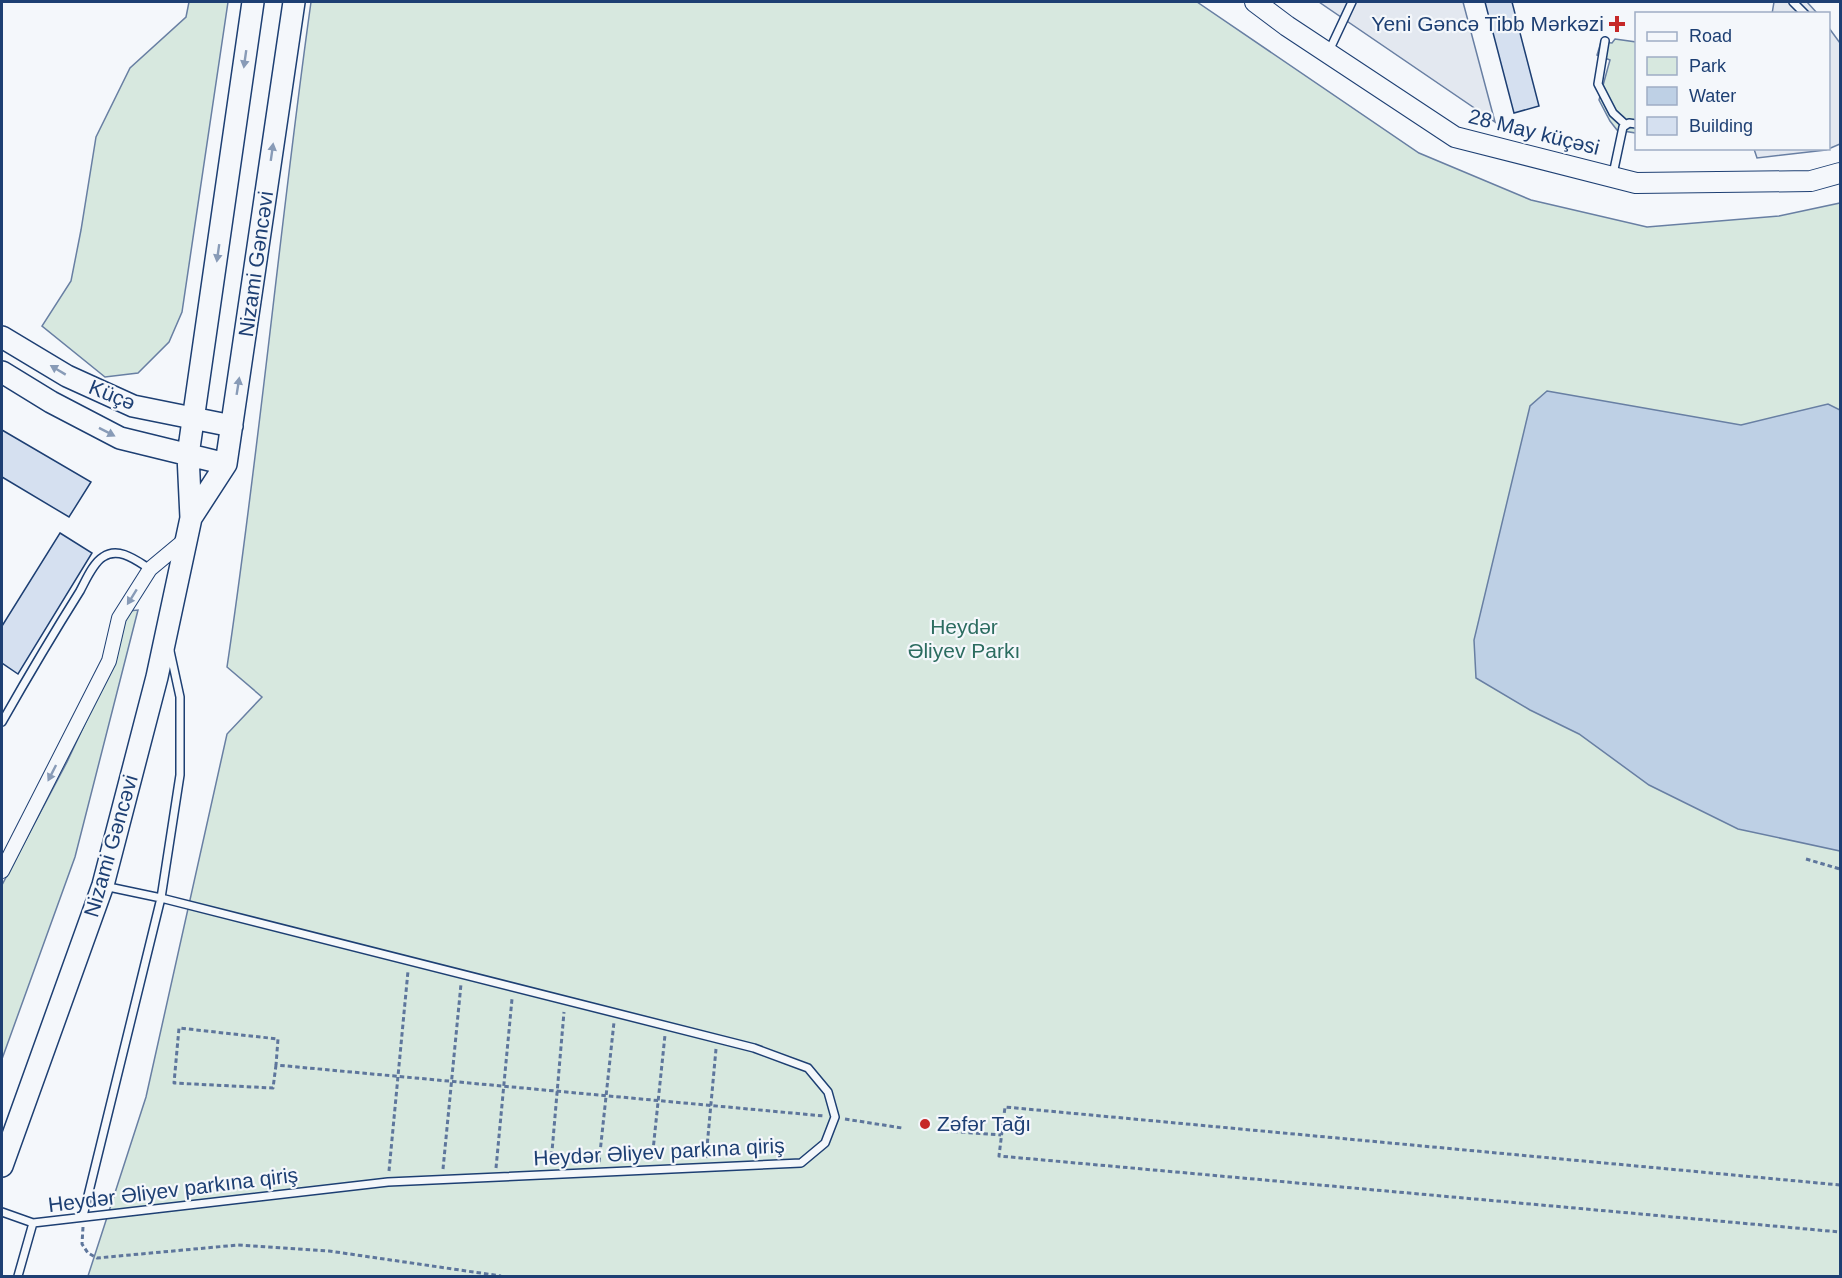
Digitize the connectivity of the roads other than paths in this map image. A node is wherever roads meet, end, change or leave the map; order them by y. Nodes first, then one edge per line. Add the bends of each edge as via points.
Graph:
1 (253, 2) edge
2 (294, 2) edge
3 (1255, 2) edge
4 (1352, 2) edge
5 (1605, 40) dead end
6 (1328, 53) junction
7 (1625, 124) junction
8 (1635, 124) edge
9 (1840, 173) edge
10 (1613, 177) junction
11 (2, 337) edge
12 (2, 372) edge
13 (193, 418) junction
14 (232, 426) junction
15 (188, 455) junction
16 (226, 464) junction
17 (191, 518) junction
18 (186, 539) junction
19 (150, 569) junction
20 (166, 632) junction
21 (3, 718) edge
22 (2, 871) edge
23 (103, 885) junction
24 (161, 898) junction
25 (2, 1166) edge
26 (2, 1212) edge
27 (84, 1216) junction
28 (33, 1223) junction
29 (18, 1276) edge

1 -> 13 main road, Nizami Gəncəvi
14 -> 2 main road, Nizami Gəncəvi
3 - 6 main road, 28 May küçəsi
4 - 6 lane
5 - 7 lane via 1598,84 1613,113
6 - 10 main road, 28 May küçəsi via 1455,137
7 - 8 lane
7 - 10 lane
9 - 10 main road, 28 May küçəsi via 1811,181 1636,183
13 -> 11 main road, Küçə via 134,406 67,376
12 -> 15 main road via 120,438
13 - 14 main road, Küçə
13 - 15 main road, Nizami Gəncəvi
14 - 16 main road, Nizami Gəncəvi
15 - 16 main road
15 - 17 main road, Nizami Gəncəvi
16 - 17 main road, Nizami Gəncəvi
17 - 18 main road, Nizami Gəncəvi
18 - 19 street
18 - 20 main road, Nizami Gəncəvi
19 - 21 lane via 129,556 115,553 103,557
19 -> 22 street via 119,618 109,661
20 - 23 main road, Nizami Gəncəvi
20 - 24 lane via 180,697 180,775
23 - 24 lane
23 - 25 main road, Nizami Gəncəvi
24 - 27 lane
24 - 27 lane, Heydər Əliyev parkına qiriş via 754,1048 808,1068 828,1092 835,1117 825,1143 801,1163 388,1182
26 - 28 lane, Heydər Əliyev parkına qiriş
27 - 28 lane, Heydər Əliyev parkına qiriş
28 - 29 lane

